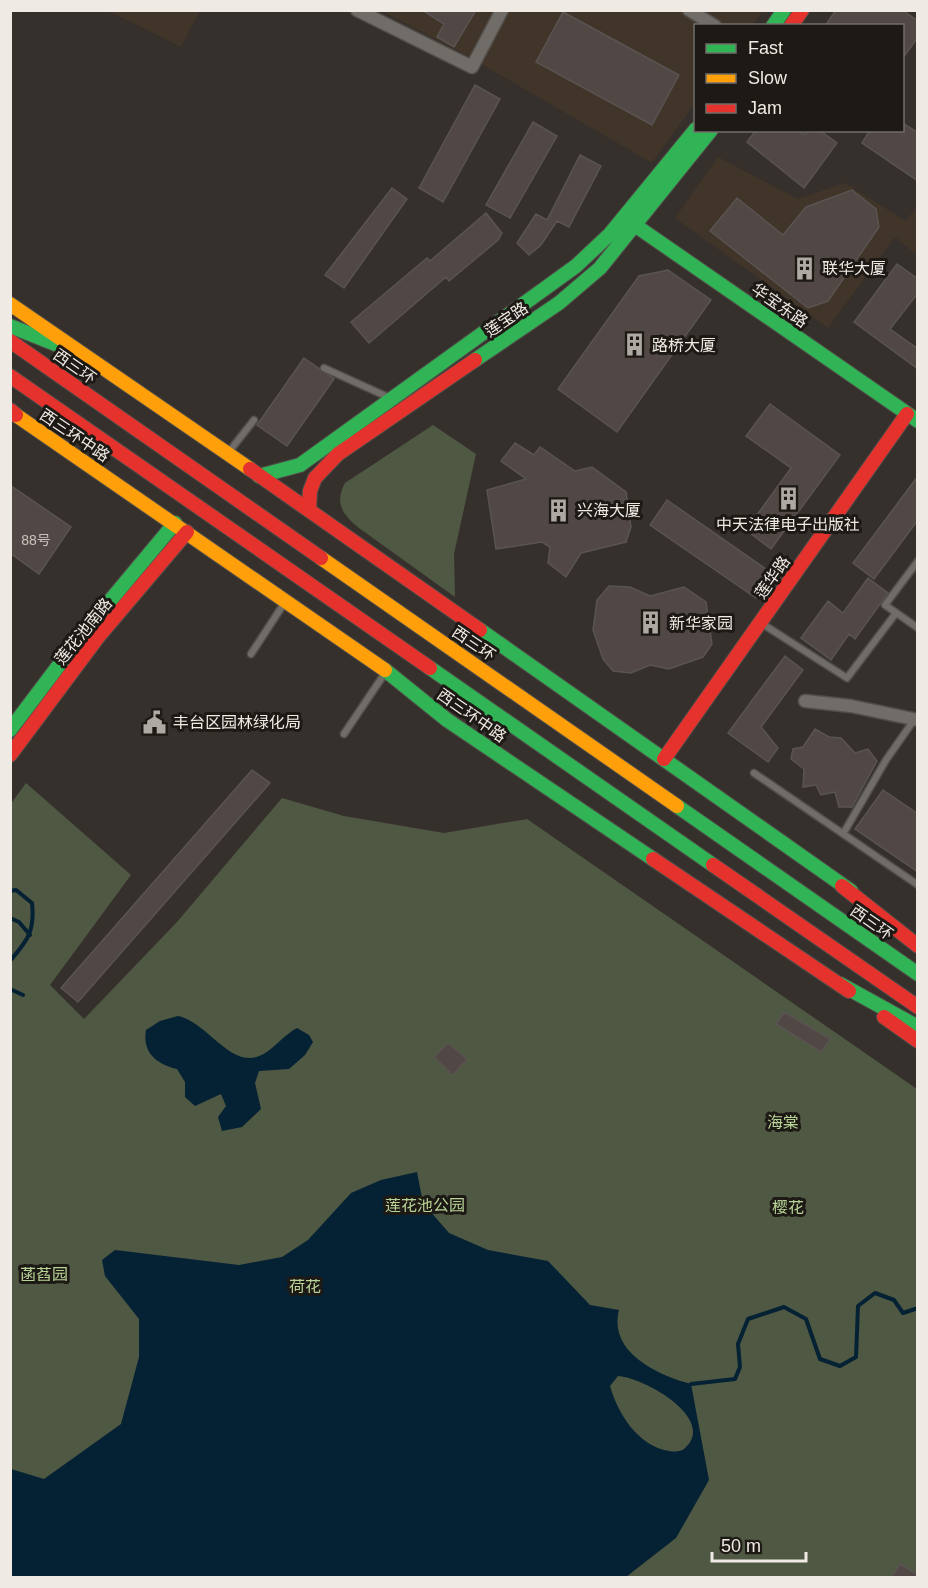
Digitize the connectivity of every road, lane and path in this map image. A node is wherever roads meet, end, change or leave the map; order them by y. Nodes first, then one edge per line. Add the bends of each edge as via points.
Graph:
1 (357, 10) edge
2 (502, 10) edge
3 (689, 10) edge
4 (784, 10) edge
5 (802, 10) edge
6 (712, 24) edge
7 (774, 24) edge
8 (792, 24) edge
9 (694, 132) edge
10 (709, 132) edge
11 (629, 221) junction
12 (10, 304) edge
13 (10, 326) edge
14 (10, 341) edge
15 (78, 353) junction
16 (324, 368) dead end
17 (10, 376) edge
18 (393, 400) junction
19 (12, 412) edge
20 (913, 418) edge
21 (254, 420) dead end
22 (227, 454) junction
23 (259, 476) junction
24 (309, 510) junction
25 (175, 523) junction
26 (187, 532) junction
27 (918, 561) edge
28 (285, 602) junction
29 (896, 613) junction
30 (760, 623) junction
31 (918, 628) edge
32 (250, 654) dead end
33 (386, 671) junction
34 (804, 701) dead end
35 (916, 720) edge
36 (10, 730) edge
37 (344, 734) dead end
38 (10, 755) edge
39 (664, 759) junction
40 (754, 773) dead end
41 (843, 834) junction
42 (918, 885) edge
43 (842, 886) junction
44 (918, 934) edge
45 (918, 946) edge
46 (918, 974) edge
47 (840, 984) junction
48 (918, 1007) edge
49 (918, 1027) edge
50 (918, 1041) edge

1 - 2 street via 472,67
3 - 6 street
4 - 7 main road
5 - 8 main road
9 - 11 main road, 莲宝路
10 - 11 main road, 莲宝路
11 - 18 main road, 莲宝路 via 576,266
11 - 20 main road, 华宝东路
11 - 24 main road, 莲宝路 via 600,268 559,303 322,468 309,488
12 - 15 main road
13 - 15 main road
14 - 46 main road, 西三环
15 - 22 main road
16 - 18 lane
17 - 48 main road
18 - 23 main road, 莲宝路 via 300,465
19 - 25 main road, 西三环中路
20 - 30 main road, 莲华路
21 - 22 lane
22 - 23 main road
23 - 24 main road
24 - 39 main road
25 - 26 main road, 西三环中路
25 - 36 main road, 莲花池南路 via 84,632
26 - 28 main road, 西三环中路
26 - 38 main road, 莲花池南路 via 98,637
27 - 29 lane via 885,605
28 - 32 lane
28 - 33 main road, 西三环中路
29 - 30 lane via 847,678
29 - 31 lane
30 - 39 main road, 莲华路
33 - 37 lane
33 - 47 main road, 西三环中路 via 447,720
34 - 35 street
35 - 41 lane via 886,760
39 - 43 main road
40 - 41 lane
41 - 42 lane
43 - 44 main road
43 - 45 main road
47 - 49 main road
47 - 50 main road, 西三环中路

